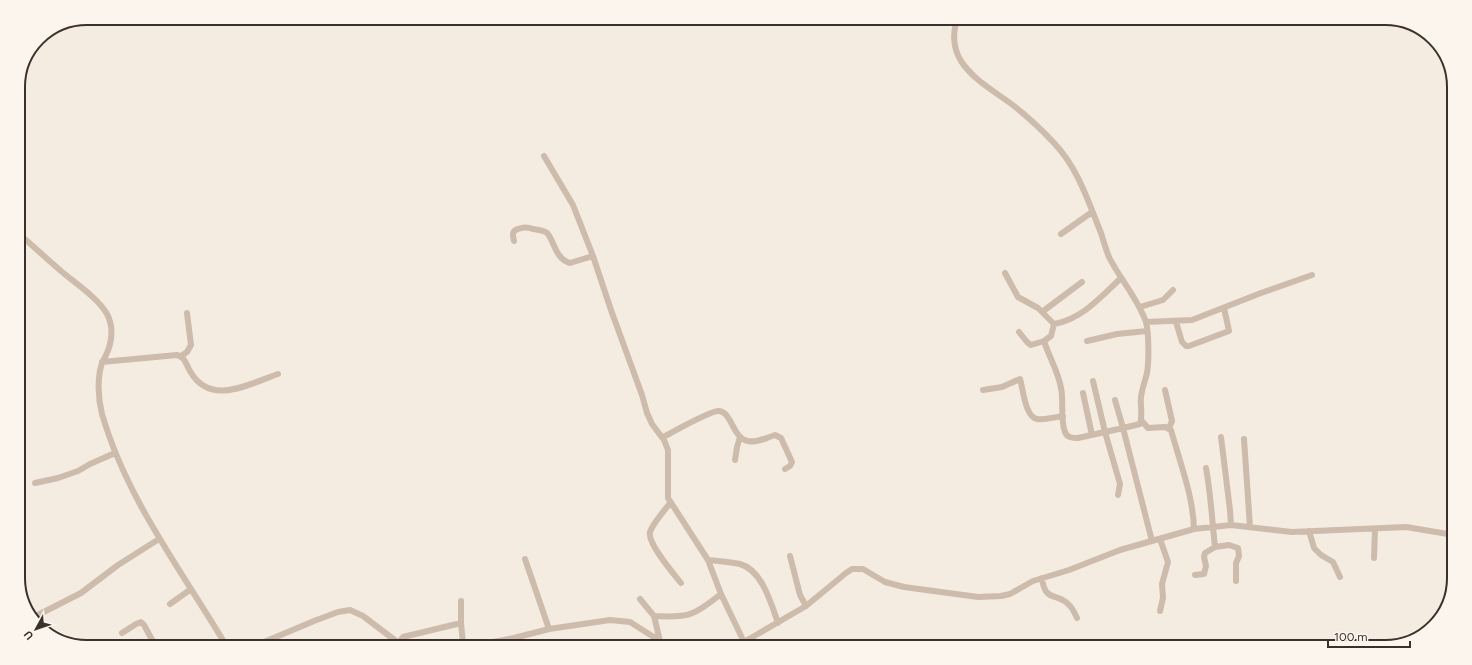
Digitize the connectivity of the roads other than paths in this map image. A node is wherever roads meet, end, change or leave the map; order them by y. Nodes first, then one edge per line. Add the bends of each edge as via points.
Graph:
1 (956, 25) edge
2 (544, 156) dead end
3 (1092, 212) junction
4 (1060, 234) dead end
5 (25, 239) edge
6 (514, 241) dead end
7 (593, 256) junction
8 (1005, 273) dead end
9 (1312, 275) dead end
10 (1121, 278) junction
11 (1082, 282) dead end
12 (1173, 290) dead end
13 (1140, 307) junction
14 (1224, 308) junction
15 (1042, 312) junction
16 (187, 313) dead end
17 (1146, 322) junction
18 (1176, 322) junction
19 (1054, 324) junction
20 (1147, 331) junction
21 (1019, 332) dead end
22 (1044, 341) junction
23 (1086, 341) dead end
24 (181, 356) junction
25 (102, 362) junction
26 (278, 374) dead end
27 (1093, 380) dead end
28 (984, 390) dead end
29 (1165, 390) dead end
30 (1083, 393) dead end
31 (1115, 400) dead end
32 (1063, 416) junction
33 (1141, 420) junction
34 (1123, 428) junction
35 (1169, 428) junction
36 (1105, 432) junction
37 (1092, 435) junction
38 (1221, 436) dead end
39 (663, 437) junction
40 (740, 437) junction
41 (1244, 439) dead end
42 (115, 453) junction
43 (735, 460) dead end
44 (1206, 468) dead end
45 (785, 469) dead end
46 (35, 483) dead end
47 (1118, 495) dead end
48 (670, 503) junction
49 (1231, 525) junction
50 (1212, 526) junction
51 (1250, 527) junction
52 (1194, 529) junction
53 (1375, 529) junction
54 (1309, 532) junction
55 (1447, 533) edge
56 (159, 539) junction
57 (1160, 539) junction
58 (1152, 541) junction
59 (1215, 547) junction
60 (790, 556) dead end
61 (525, 558) dead end
62 (1374, 558) dead end
63 (708, 560) junction
64 (1195, 575) dead end
65 (1340, 577) dead end
66 (1042, 578) junction
67 (1236, 580) dead end
68 (681, 583) dead end
69 (191, 589) junction
70 (721, 594) junction
71 (640, 599) dead end
72 (461, 601) dead end
73 (170, 604) dead end
74 (806, 606) junction
75 (50, 609) edge
76 (1160, 611) dead end
77 (654, 616) junction
78 (1077, 618) dead end
79 (461, 623) junction
80 (778, 623) junction
81 (550, 629) junction
82 (122, 633) dead end
83 (152, 640) edge
84 (223, 640) edge
85 (268, 640) edge
86 (396, 640) edge
87 (401, 640) edge
88 (463, 640) edge
89 (507, 640) edge
90 (657, 640) edge
91 (660, 640) edge
92 (747, 640) joint

1 - 3 street via 954,35 962,62 977,79 1014,106 1065,155 1086,194
2 - 7 street via 574,205
3 - 4 street
3 - 10 street
5 - 25 street via 94,299 107,314 112,333
6 - 7 street via 514,231 526,227 548,234 558,254 567,262
7 - 39 street via 647,413
8 - 15 street via 1018,297
9 - 14 street
10 - 13 street
10 - 19 street via 1088,309 1073,318
11 - 15 street
12 - 13 street via 1163,300
13 - 17 street
14 - 18 street via 1192,320
14 - 18 street via 1229,331 1188,346 1182,342
15 - 19 street
16 - 24 street via 191,345
17 - 18 street
17 - 20 street
19 - 22 street via 1050,336
20 - 23 street
20 - 33 street via 1147,371 1141,397
21 - 22 street via 1031,345
22 - 32 street via 1062,389
24 - 25 street
24 - 26 street via 196,380 218,391 230,390
25 - 42 street via 99,379 100,403
27 - 36 street
28 - 32 street via 1002,387 1020,379 1032,416 1038,419
29 - 35 street via 1172,420
30 - 37 street
31 - 34 street
32 - 37 street via 1067,435 1078,438
33 - 34 street via 1138,425
33 - 35 street via 1148,428
34 - 36 street
34 - 58 street
35 - 52 street via 1183,467 1194,511
36 - 37 street
36 - 47 street via 1120,484
38 - 49 street
39 - 40 street via 719,411 726,415
39 - 48 street via 668,450
40 - 43 street
40 - 45 street via 747,441 757,441 775,435 781,438 792,462
41 - 51 street
42 - 46 street via 78,471
42 - 56 street
44 - 50 street via 1212,501
48 - 63 street
48 - 68 street via 650,531 650,537 652,544
49 - 50 street
49 - 51 street
50 - 52 street
50 - 59 street
51 - 54 street
52 - 57 street
53 - 54 street
53 - 55 street via 1406,527
53 - 62 street
54 - 65 street via 1314,548 1333,562
56 - 69 street
56 - 75 street via 81,593
57 - 58 street
57 - 76 street via 1168,562 1162,584 1163,598
58 - 66 street
59 - 64 street via 1205,553 1204,574
59 - 67 street via 1229,545 1238,548
60 - 74 street via 800,595
61 - 81 street
63 - 70 street
63 - 80 street via 740,564 749,569 762,582
66 - 74 street via 1007,595 978,597 895,585 869,572 852,569
66 - 78 street via 1043,589 1070,606
69 - 73 street
69 - 84 street
70 - 77 street via 690,615
70 - 92 street
71 - 77 street
72 - 79 street
74 - 80 street
77 - 91 street
79 - 87 street via 403,637
79 - 88 street
80 - 92 street
81 - 89 street
81 - 90 street via 599,621 624,621 630,622
82 - 83 street via 141,622
85 - 86 street via 345,610 357,612

